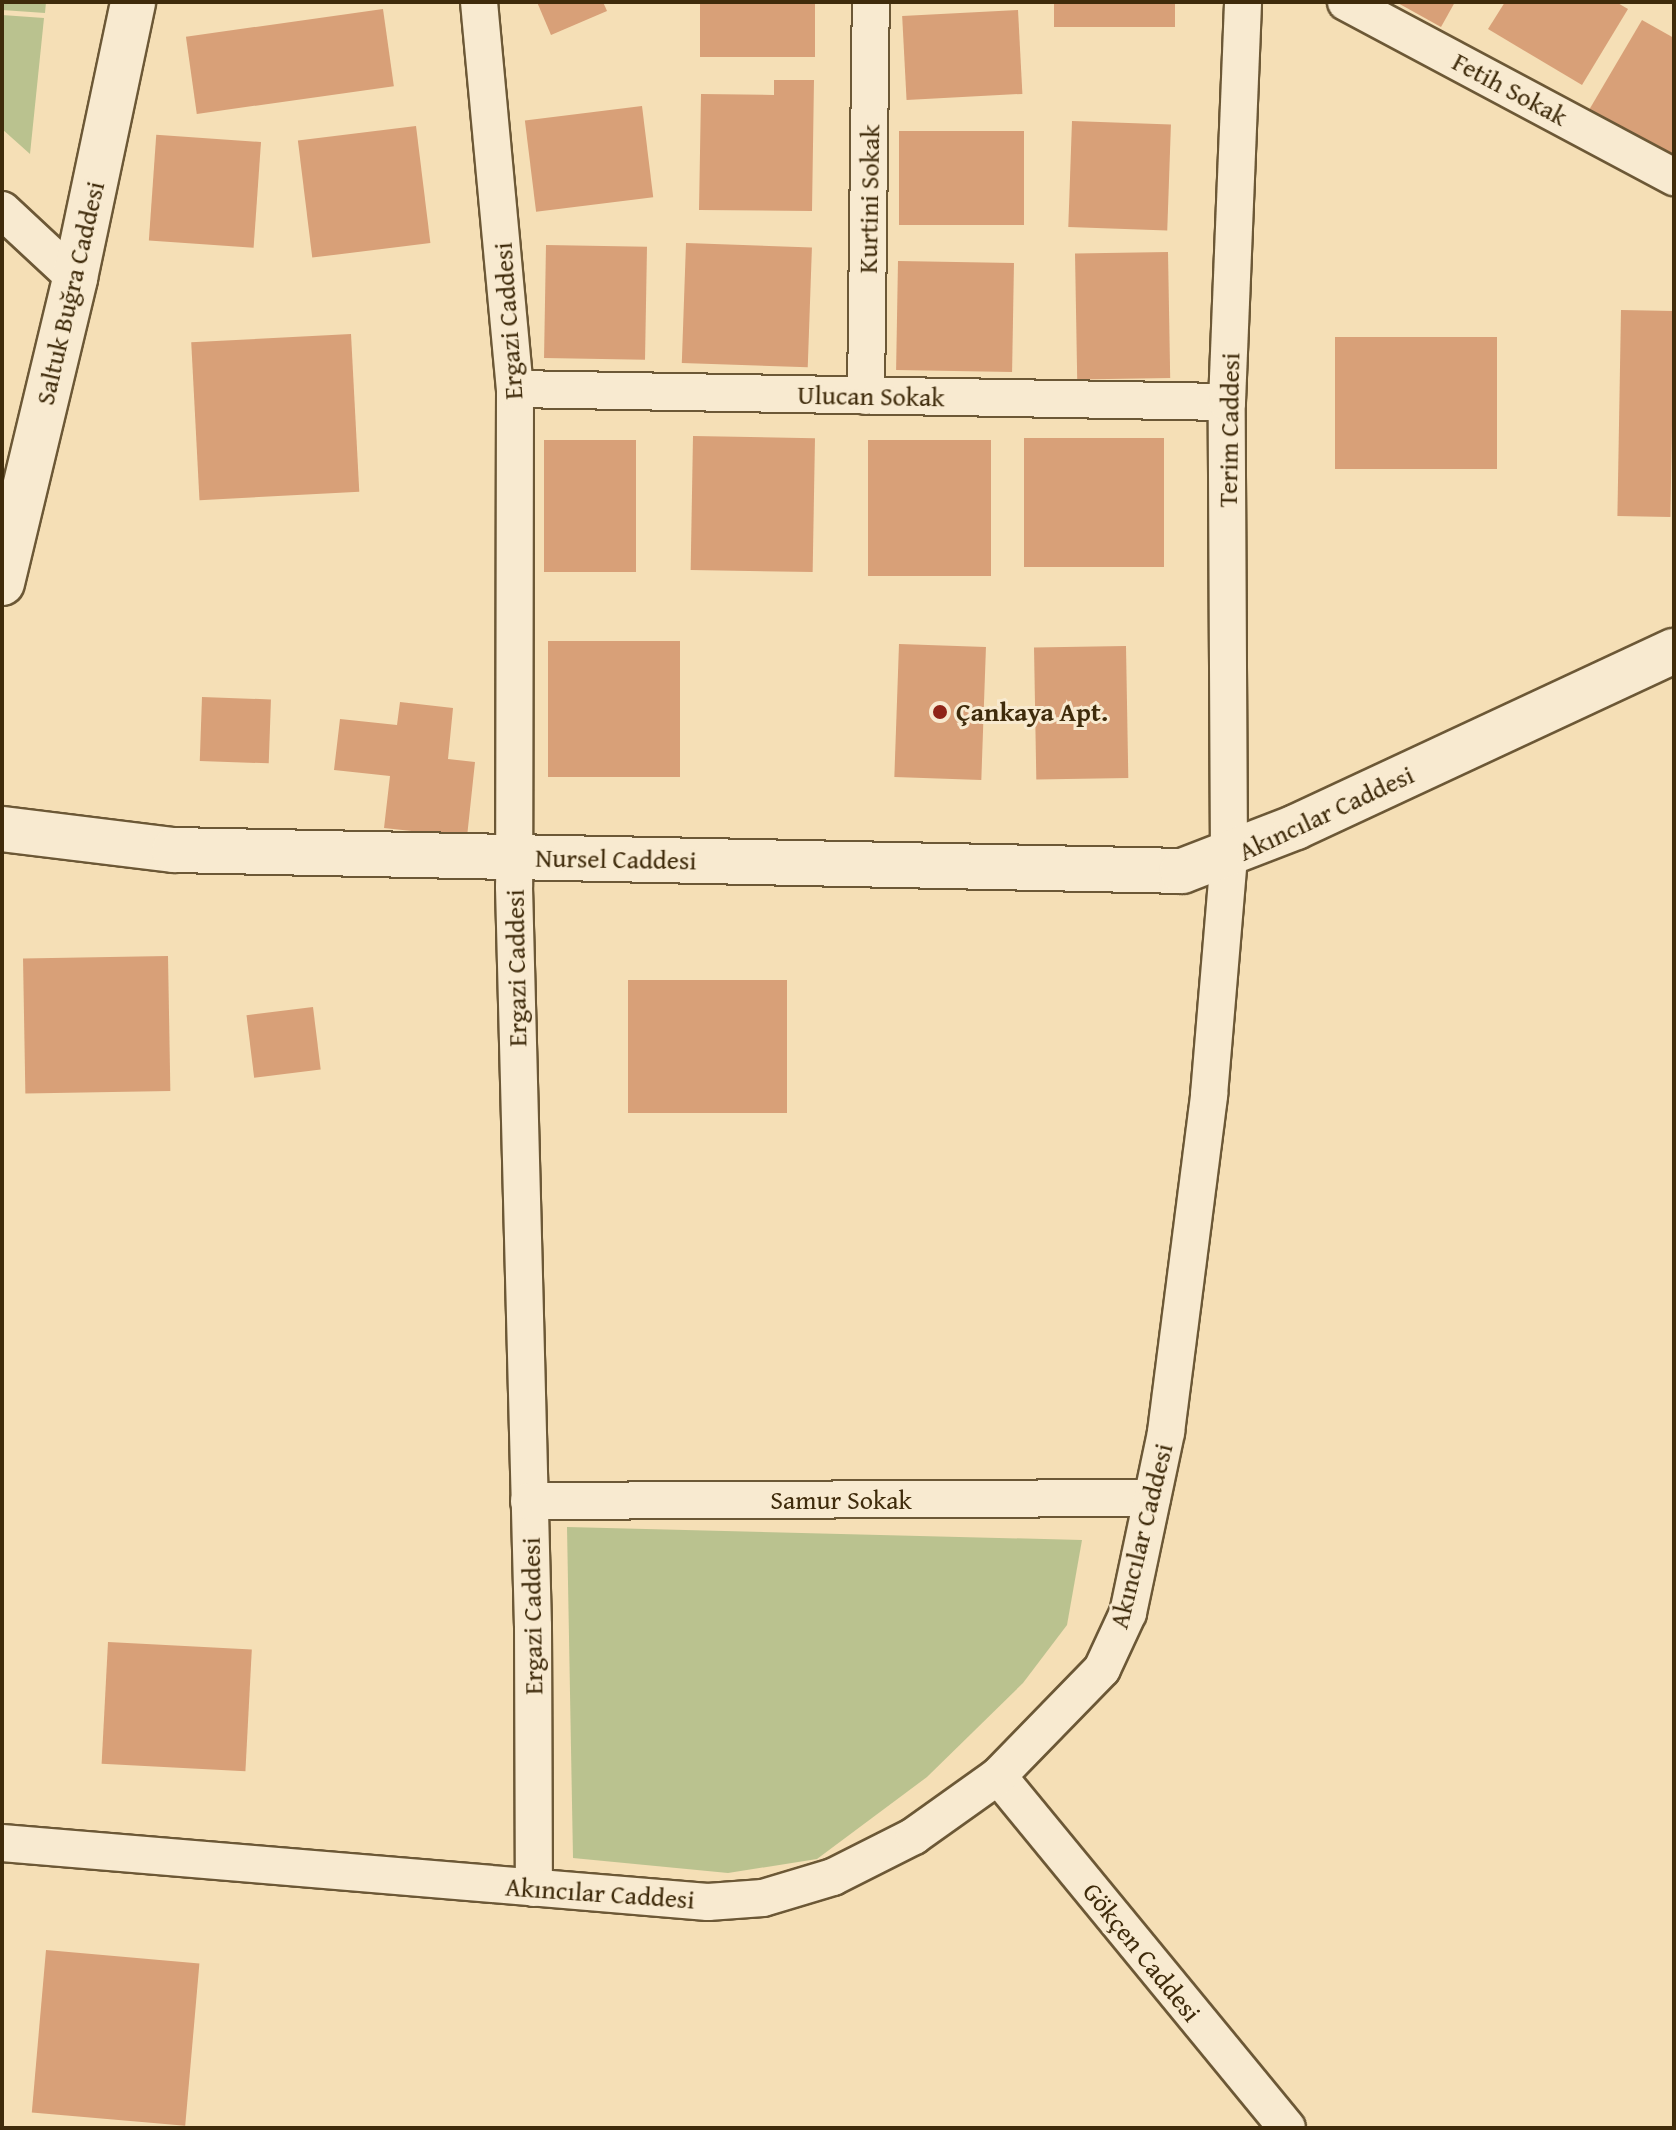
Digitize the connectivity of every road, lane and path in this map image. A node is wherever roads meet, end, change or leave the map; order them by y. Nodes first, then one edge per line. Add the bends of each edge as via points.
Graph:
1 (133, 2) edge
2 (479, 2) edge
3 (871, 2) edge
4 (1243, 2) edge
5 (1346, 2) edge
6 (1674, 177) edge
7 (2, 210) edge
8 (75, 278) junction
9 (515, 389) junction
10 (866, 396) junction
11 (1227, 402) junction
12 (2, 583) edge
13 (1674, 651) edge
14 (2, 829) edge
15 (514, 857) junction
16 (1229, 857) junction
17 (1152, 1498) junction
18 (529, 1501) junction
19 (998, 1776) junction
20 (2, 1843) edge
21 (534, 1888) junction
22 (1287, 2128) edge

1 - 8 street, Saltuk Buğra Caddesi
2 - 9 street, Ergazi Caddesi
3 - 10 street, Kurtini Sokak
4 - 11 street, Terim Caddesi
5 - 6 street, Fetih Sokak
7 - 8 street
8 - 12 street, Saltuk Buğra Caddesi
9 - 10 street, Ulucan Sokak
9 - 15 street, Ergazi Caddesi
10 - 11 street, Ulucan Sokak
11 - 16 street, Terim Caddesi
13 - 16 street, Akıncılar Caddesi
14 - 15 street, Nursel Caddesi via 174,850
15 - 16 street, Nursel Caddesi via 1182,871
15 - 18 street, Ergazi Caddesi
16 - 17 street, Akıncılar Caddesi via 1191,1260
17 - 18 street, Samur Sokak
17 - 19 street, Akıncılar Caddesi via 1128,1613 1102,1669
18 - 21 street, Ergazi Caddesi
19 - 21 street, Akıncılar Caddesi via 914,1836 833,1877 763,1898 708,1902
19 - 22 street, Gökçen Caddesi
20 - 21 street, Akıncılar Caddesi

